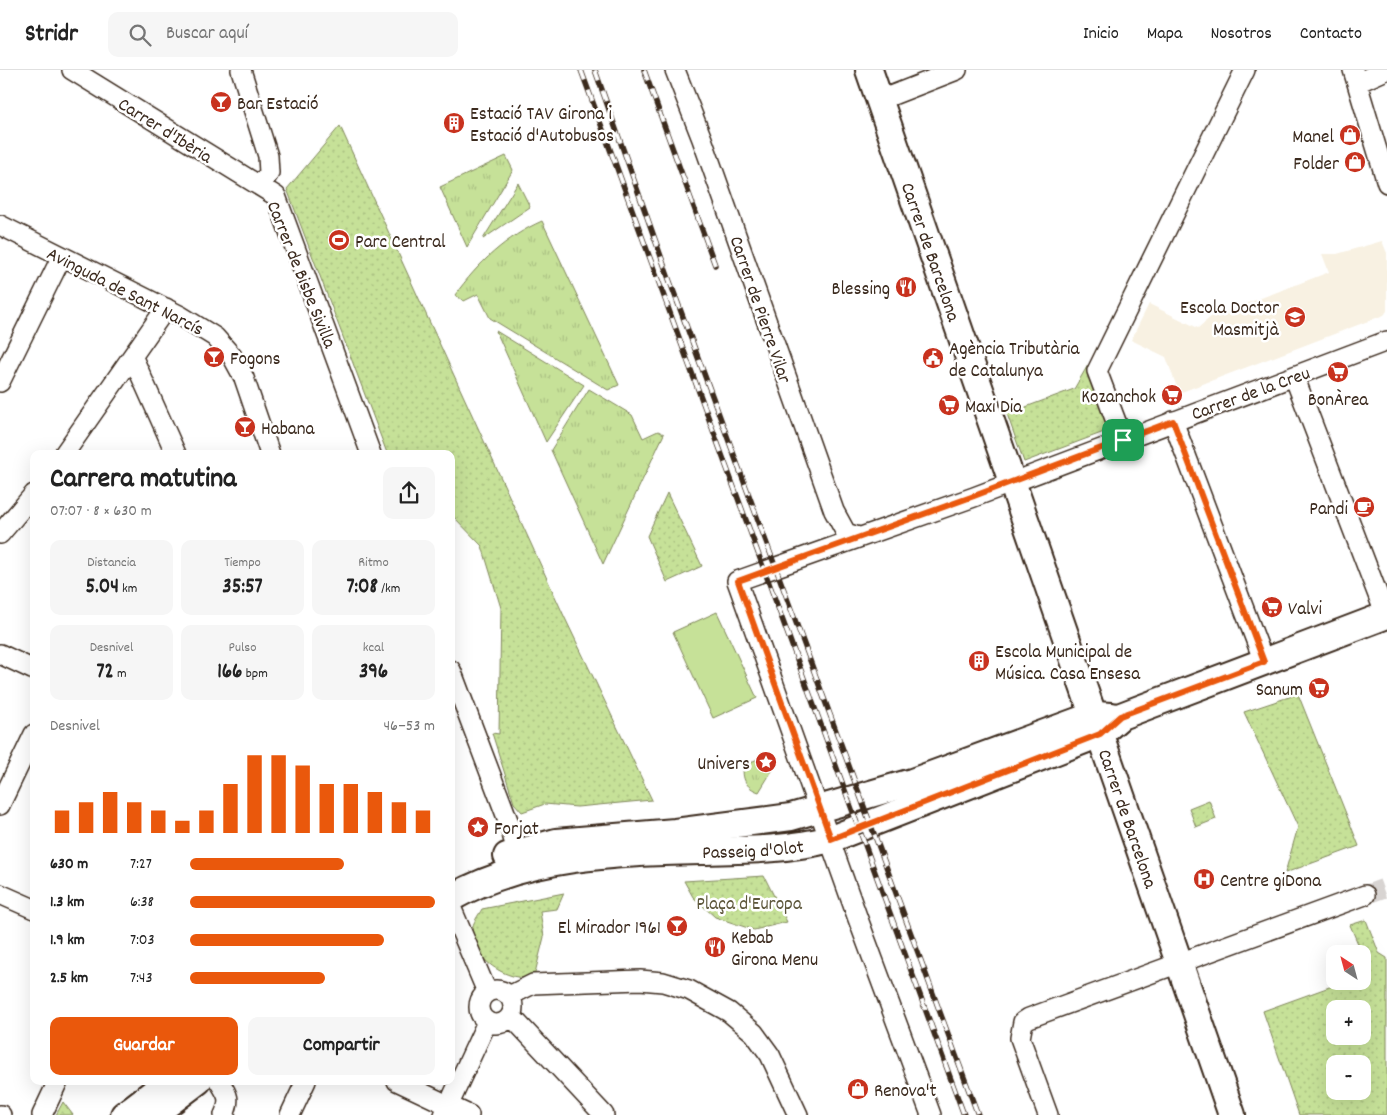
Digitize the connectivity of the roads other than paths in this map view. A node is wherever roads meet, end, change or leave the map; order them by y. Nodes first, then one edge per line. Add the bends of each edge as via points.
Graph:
1 (72, 70) edge
2 (241, 70) edge
3 (675, 70) edge
4 (869, 70) edge
5 (957, 70) edge
6 (1244, 70) edge
7 (1386, 70) edge
8 (1355, 76) edge
9 (880, 100) junction
10 (1387, 184) edge
11 (260, 186) junction
12 (0, 225) edge
13 (62, 256) junction
14 (166, 308) junction
15 (1387, 341) edge
16 (133, 358) junction
17 (1294, 376) junction
18 (0, 382) edge
19 (1173, 421) junction
20 (1123, 440) junction
21 (67, 450) edge
22 (174, 450) edge
23 (269, 450) edge
24 (370, 450) edge
25 (1011, 481) junction
26 (30, 499) edge
27 (0, 534) edge
28 (859, 537) junction
29 (1387, 616) edge
30 (0, 654) edge
31 (1264, 662) junction
32 (30, 668) edge
33 (455, 680) edge
34 (1097, 725) junction
35 (30, 742) edge
36 (0, 805) edge
37 (820, 809) junction
38 (831, 839) junction
39 (517, 852) junction
40 (455, 878) edge
41 (0, 894) edge
42 (1365, 895) tunnel mouth
43 (455, 896) edge
44 (30, 907) edge
45 (455, 916) edge
46 (1179, 964) junction
47 (487, 992) junction
48 (509, 996) junction
49 (511, 1016) junction
50 (488, 1022) junction
51 (56, 1085) edge
52 (164, 1085) edge
53 (193, 1085) edge
54 (223, 1085) edge
55 (304, 1085) edge
56 (404, 1085) edge
57 (446, 1110) edge
58 (42, 1115) edge
59 (124, 1115) edge
60 (153, 1115) edge
61 (224, 1115) edge
62 (290, 1115) edge
63 (469, 1115) edge
64 (604, 1115) edge
65 (798, 1115) edge
66 (931, 1115) edge
67 (1048, 1115) edge
68 (1232, 1115) edge

1 - 11 street, Carrer d'Ibèria
2 - 11 street, Carrer de Bisbe Sivilla via 268,156 269,173
3 - 28 street, Carrer de Pierre Vilar via 706,148 834,511 846,533
4 - 9 main road, Carrer de Barcelona
5 - 9 street
6 - 20 street via 1097,371
7 - 8 street
8 - 10 street
9 - 25 main road, Carrer de Barcelona
11 - 24 street, Carrer de Bisbe Sivilla via 276,196
12 - 13 street, Avinguda de Sant Narcís
13 - 14 street, Avinguda de Sant Narcís
13 - 18 street
14 - 16 street
14 - 23 street, Avinguda de Sant Narcís via 204,329 232,356 244,378
15 - 17 street, Carrer de la Creu
16 - 21 street
16 - 22 street
17 - 19 street, Carrer de la Creu
17 - 29 street
19 - 20 street, Carrer de la Creu
19 - 31 street
20 - 25 street, Carrer de la Creu
25 - 28 street, Carrer de la Creu
25 - 34 main road, Carrer de Barcelona
26 - 27 street
28 - 37 street, Carrer de la Creu via 738,581
29 - 31 main road
30 - 32 street
31 - 34 main road
33 - 39 street via 510,823
34 - 37 main road, Passeig d'Olot
34 - 38 main road, Passeig d'Olot
34 - 46 main road, Carrer de Barcelona
35 - 36 street
37 - 38 street
37 - 39 main road, Passeig d'Olot via 791,818 556,842
38 - 43 main road, Passeig d'Olot via 800,847 569,859 519,869 476,884
38 - 66 street
39 - 40 main road, Passeig d'Olot
41 - 44 street
42 - 46 street
45 - 47 street
46 - 67 street via 1023,1022 1020,1038
46 - 68 main road, Carrer de Barcelona
47 - 48 street via 498,990
47 - 50 street via 479,1008 482,1018
48 - 49 street via 513,1007
48 - 65 street via 533,984 640,980 663,982 689,990 729,1012 754,1033 770,1054
49 - 50 street via 500,1024
49 - 64 street
50 - 57 street
51 - 58 street
52 - 59 main road
53 - 60 main road
54 - 61 street via 230,1102
55 - 62 street
56 - 57 street
57 - 63 street

